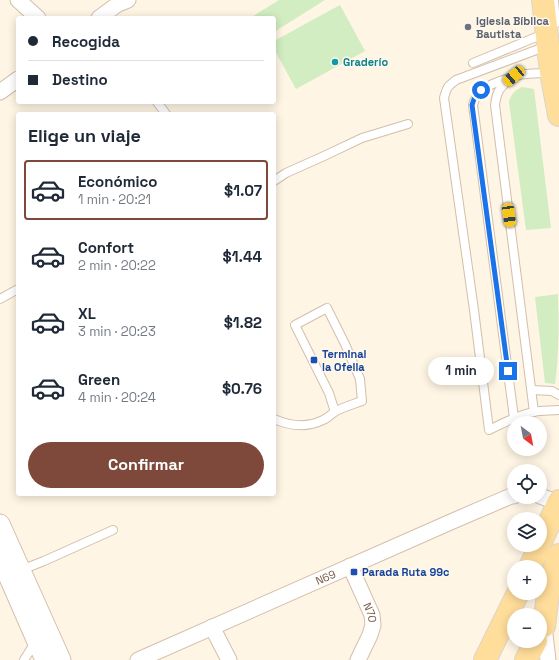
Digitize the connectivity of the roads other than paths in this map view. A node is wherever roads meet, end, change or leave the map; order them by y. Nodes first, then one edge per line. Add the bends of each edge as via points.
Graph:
1 (18, 0) edge
2 (128, 0) edge
3 (544, 0) edge
4 (554, 0) edge
5 (36, 16) edge
6 (102, 16) edge
7 (552, 37) junction
8 (473, 63) dead end
9 (555, 73) edge
10 (514, 76) junction
11 (16, 80) edge
12 (0, 92) edge
13 (559, 115) edge
14 (408, 124) dead end
15 (276, 180) edge
16 (16, 290) edge
17 (0, 299) edge
18 (532, 390) junction
19 (559, 395) edge
20 (559, 410) edge
21 (335, 412) junction
22 (534, 412) junction
23 (514, 416) edge
24 (521, 416) edge
25 (276, 421) edge
26 (507, 421) edge
27 (507, 498) edge
28 (554, 503) edge
29 (0, 524) edge
30 (547, 524) edge
31 (113, 530) dead end
32 (559, 555) edge
33 (0, 557) edge
34 (350, 566) junction
35 (14, 573) junction
36 (559, 595) edge
37 (515, 600) edge
38 (545, 608) edge
39 (547, 619) edge
40 (212, 627) junction
41 (36, 640) junction
42 (532, 648) edge
43 (544, 648) edge
44 (24, 660) edge
45 (45, 660) edge
46 (61, 660) edge
47 (138, 660) edge
48 (229, 660) edge
49 (358, 660) edge
50 (485, 660) edge
51 (526, 660) edge
52 (548, 660) edge

1 - 5 street
2 - 6 street
3 - 7 main road
4 - 7 lane
7 - 8 lane
7 - 9 main road
7 - 26 lane via 456,80 446,88 444,98 489,430
9 - 10 lane
9 - 13 main road
10 - 18 lane via 501,87 496,95 495,105
10 - 23 lane via 481,90 472,105
11 - 12 street
14 - 15 lane via 362,138
16 - 17 lane
18 - 19 lane via 552,391
18 - 22 lane
20 - 22 lane
21 - 21 lane via 329,393 295,324 327,308 360,379 362,401
21 - 25 lane via 323,420 303,426
22 - 24 lane
27 - 34 street, N69
28 - 30 main road
29 - 35 street
31 - 35 lane
32 - 38 main road
33 - 35 street
34 - 40 street, N69
34 - 49 street, N70 via 372,614 373,625
35 - 41 street
35 - 46 street
36 - 39 main road
37 - 50 main road
40 - 47 street, N69
40 - 48 street
41 - 44 lane
41 - 45 street
42 - 51 main road
43 - 52 street

